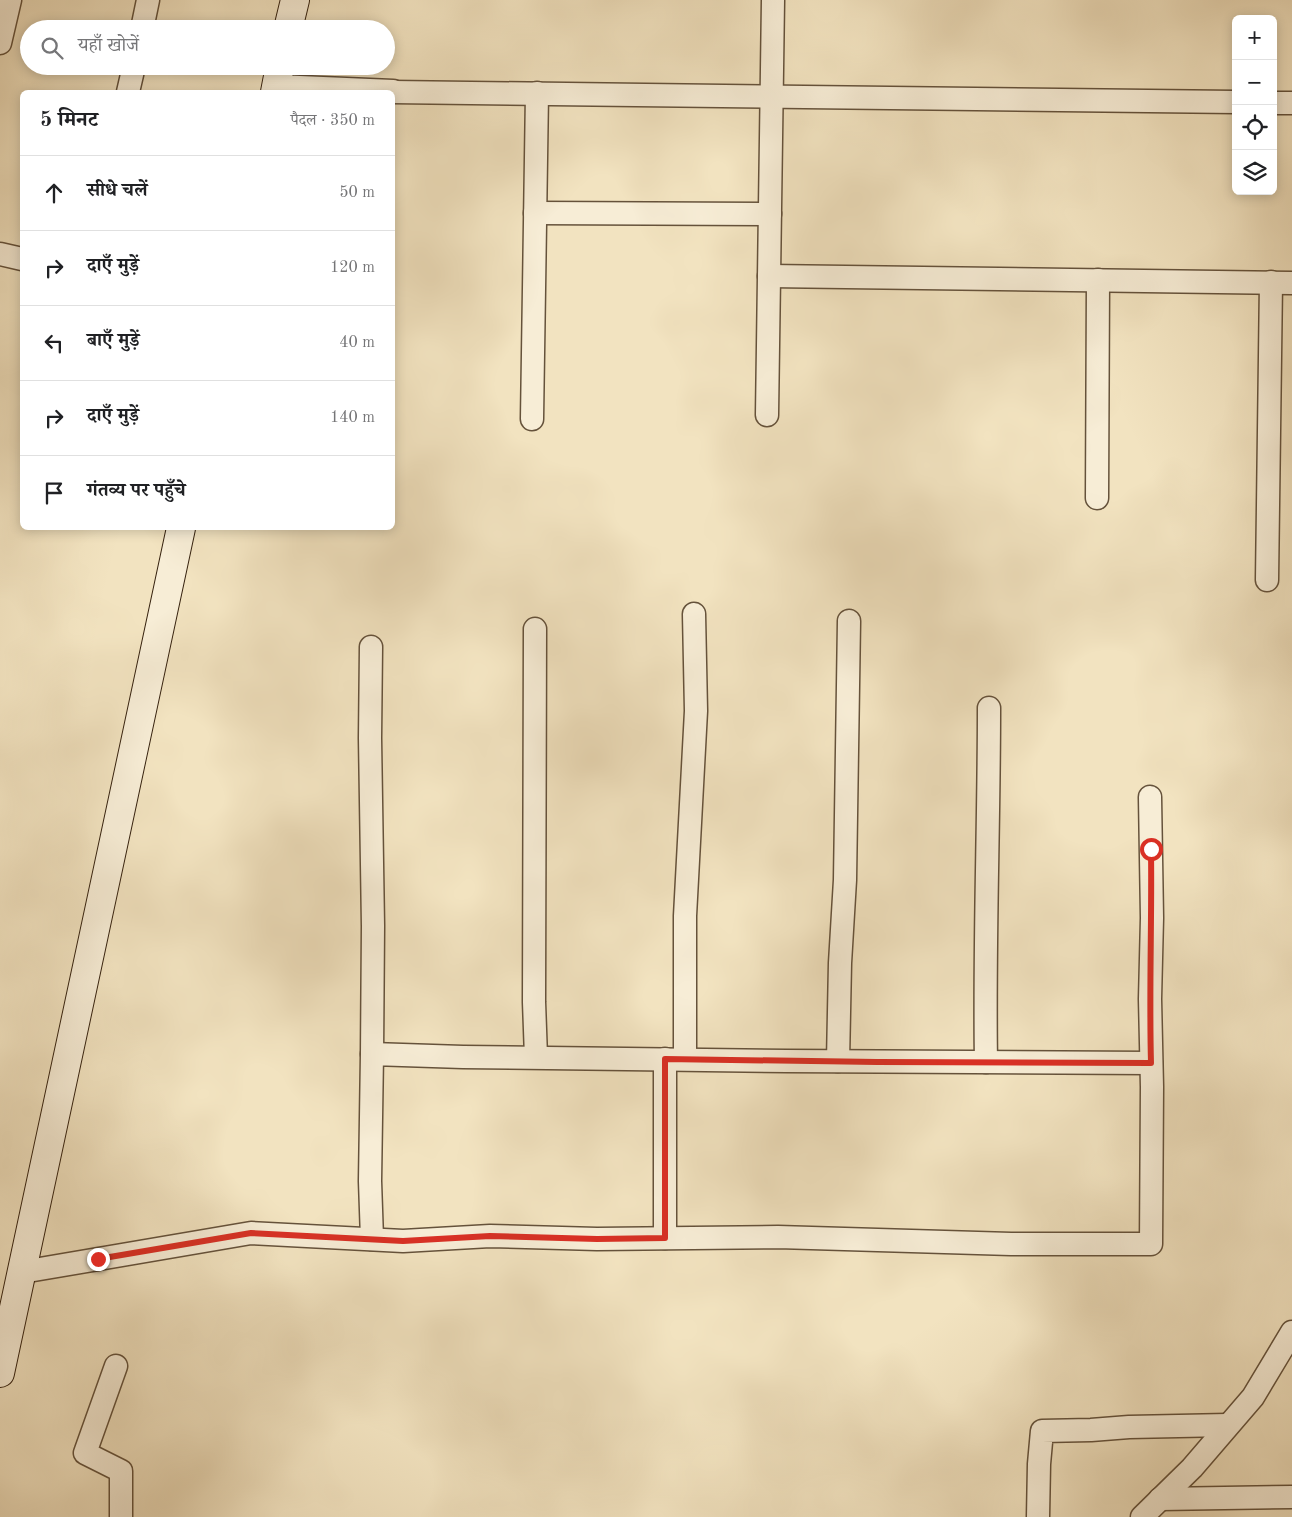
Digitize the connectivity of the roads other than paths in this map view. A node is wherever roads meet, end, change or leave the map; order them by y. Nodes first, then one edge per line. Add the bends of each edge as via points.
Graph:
1 (10, 0) edge
2 (148, 0) edge
3 (295, 0) edge
4 (773, 0) edge
5 (144, 20) edge
6 (290, 20) edge
7 (0, 43) edge
8 (132, 75) edge
9 (277, 82) edge
10 (128, 90) edge
11 (370, 90) edge
12 (395, 92) edge
13 (537, 93) junction
14 (771, 96) junction
15 (1232, 102) edge
16 (1277, 103) edge
17 (1292, 103) edge
18 (535, 213) junction
19 (770, 214) junction
20 (0, 254) edge
21 (20, 259) edge
22 (769, 276) junction
23 (1098, 280) junction
24 (1281, 282) edge
25 (767, 415) dead end
26 (532, 419) dead end
27 (1097, 498) dead end
28 (181, 530) edge
29 (1267, 580) dead end
30 (694, 614) dead end
31 (849, 621) dead end
32 (535, 629) dead end
33 (371, 647) dead end
34 (989, 708) dead end
35 (1150, 797) dead end
36 (372, 1054) junction
37 (536, 1057) junction
38 (675, 1059) junction
39 (838, 1061) junction
40 (986, 1062) junction
41 (1151, 1063) junction
42 (665, 1238) junction
43 (372, 1239) junction
44 (22, 1272) junction
45 (1292, 1332) edge
46 (116, 1366) dead end
47 (0, 1373) edge
48 (1228, 1425) junction
49 (1292, 1497) edge
50 (1160, 1499) junction
51 (121, 1517) edge
52 (1038, 1517) edge
53 (1142, 1517) edge

1 - 7 street
2 - 5 street
3 - 6 main road
4 - 14 street
8 - 10 street
9 - 11 street
12 - 13 street
13 - 14 street
13 - 18 street
14 - 15 street
14 - 19 street
16 - 17 street
18 - 19 street
18 - 26 street
19 - 22 street
20 - 21 street
22 - 23 street
22 - 25 street
23 - 24 street
23 - 27 street
24 - 29 street
28 - 44 main road
30 - 38 street via 696,711
31 - 39 street
32 - 37 street
33 - 36 street
34 - 40 street
35 - 41 street
36 - 37 street
36 - 43 street
37 - 38 street
38 - 39 street
38 - 42 street
39 - 40 street
40 - 41 street
41 - 42 street via 1151,1244
42 - 43 street via 490,1236 403,1241
43 - 44 street via 251,1233
44 - 47 main road
45 - 48 street via 1253,1397
46 - 51 street via 85,1453 121,1471
48 - 50 street via 1192,1468
48 - 52 street via 1042,1431
49 - 50 street
50 - 53 street

